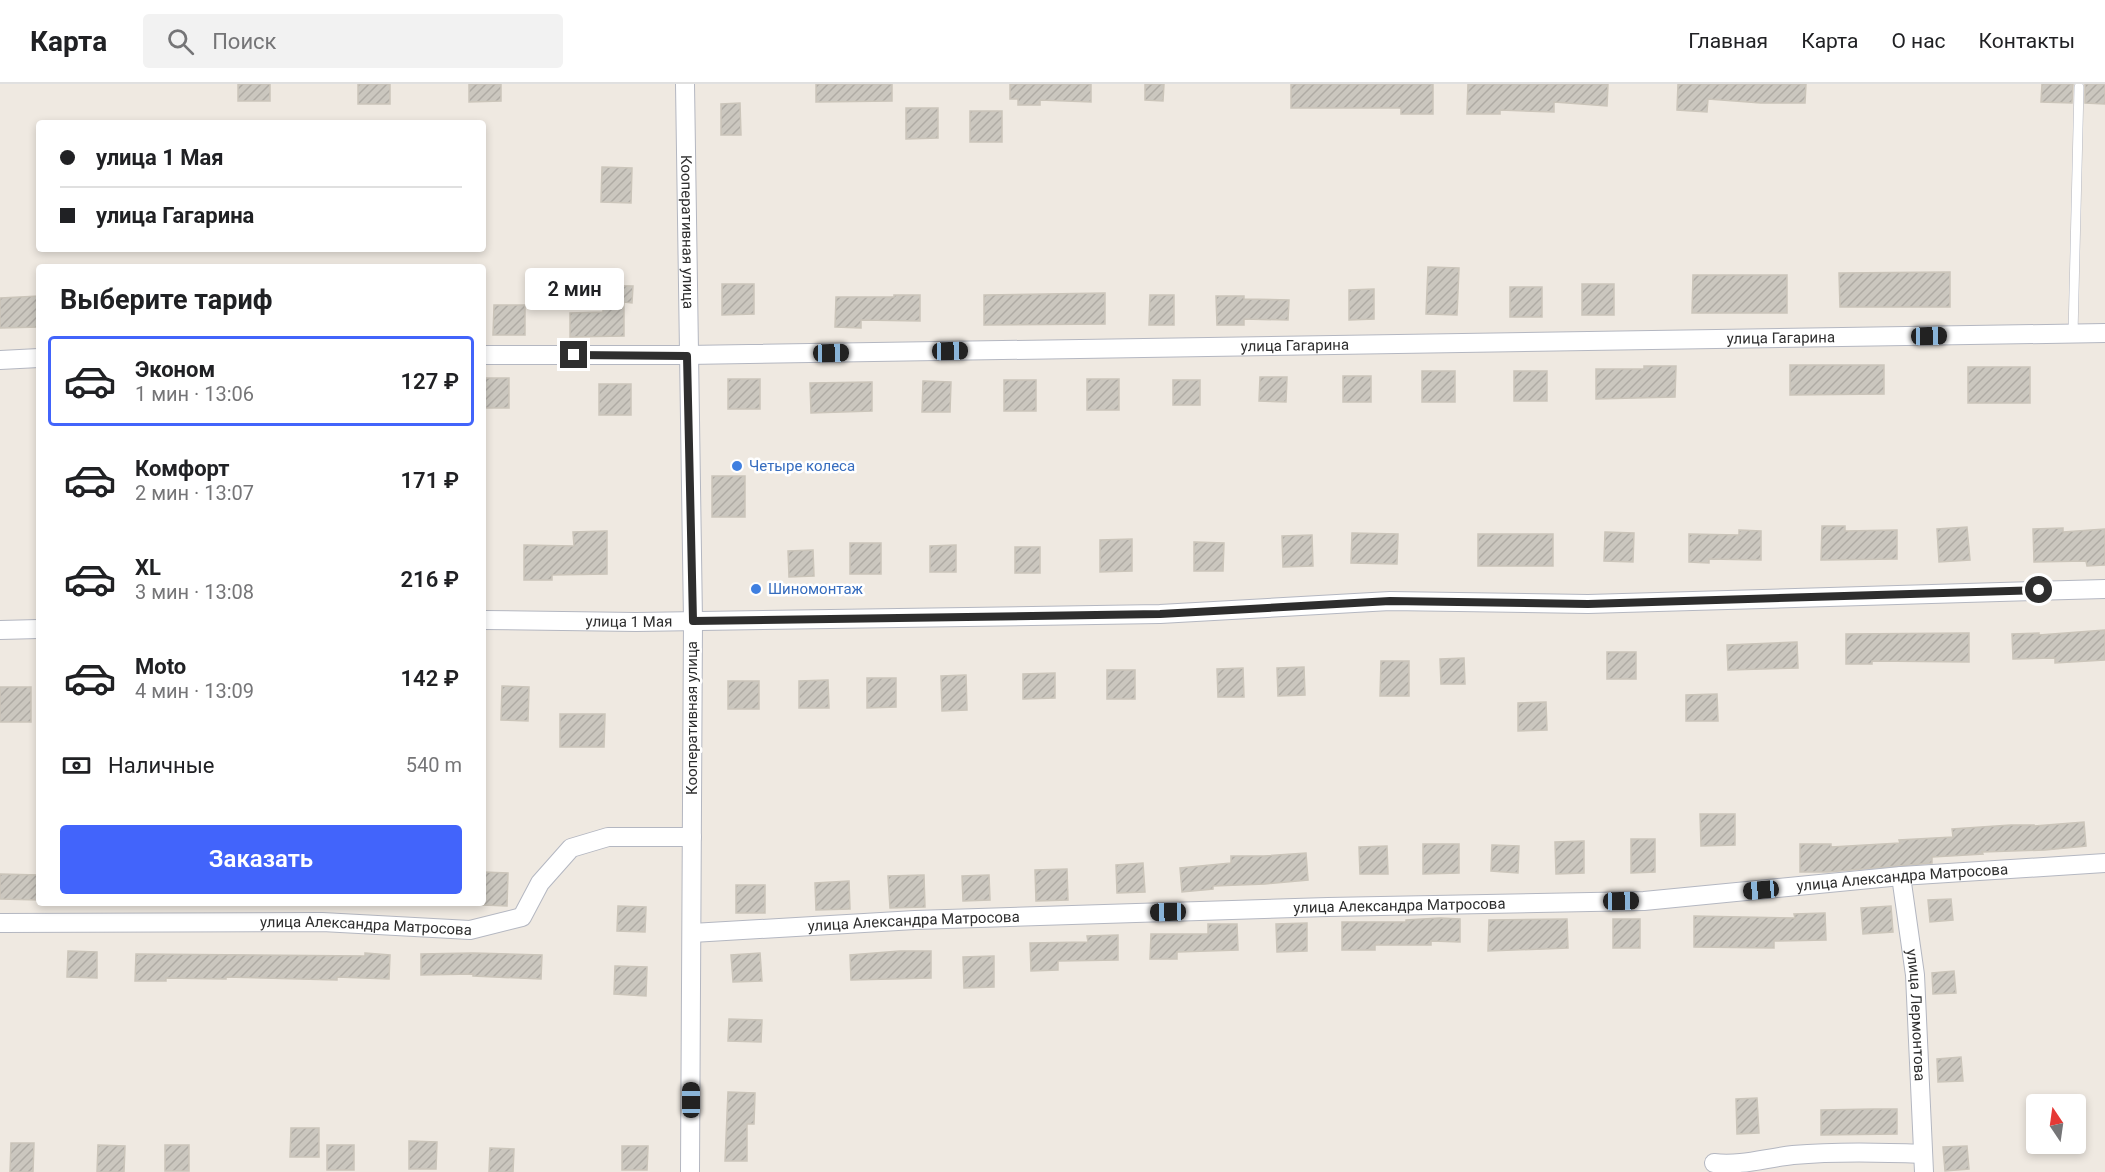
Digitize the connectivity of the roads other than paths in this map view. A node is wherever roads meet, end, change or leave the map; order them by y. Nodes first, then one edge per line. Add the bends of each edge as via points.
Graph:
1 (685, 84) edge
2 (2079, 87) dead end
3 (2105, 333) edge
4 (2073, 334) junction
5 (486, 355) edge
6 (687, 356) junction
7 (36, 358) edge
8 (0, 360) edge
9 (2105, 589) edge
10 (486, 620) edge
11 (693, 621) junction
12 (36, 629) edge
13 (0, 630) edge
14 (692, 837) junction
15 (2105, 862) edge
16 (1901, 876) junction
17 (0, 923) edge
18 (692, 933) junction
19 (1714, 1162) dead end
20 (1924, 1163) edge
21 (690, 1172) edge

1 - 6 street, Кооперативная улица
2 - 4 lane
3 - 4 street, улица Гагарина
4 - 6 street, улица Гагарина
5 - 6 street, улица Гагарина
6 - 11 street, Кооперативная улица
7 - 8 street
9 - 11 street, улица 1 Мая via 1588,604 1390,601 1160,614
10 - 11 street, улица 1 Мая
11 - 14 street, Кооперативная улица
12 - 13 street
14 - 17 street, улица Александра Матросова via 608,837 571,848 540,883 522,917 470,930 322,922
14 - 18 street, Кооперативная улица
15 - 16 street, улица Александра Матросова
16 - 18 street, улица Александра Матросова via 1644,901 915,920
16 - 20 street, улица Лермонтова via 1915,975
18 - 21 street, Кооперативная улица
19 - 20 street, улица Лермонтова via 1734,1165 1860,1150

